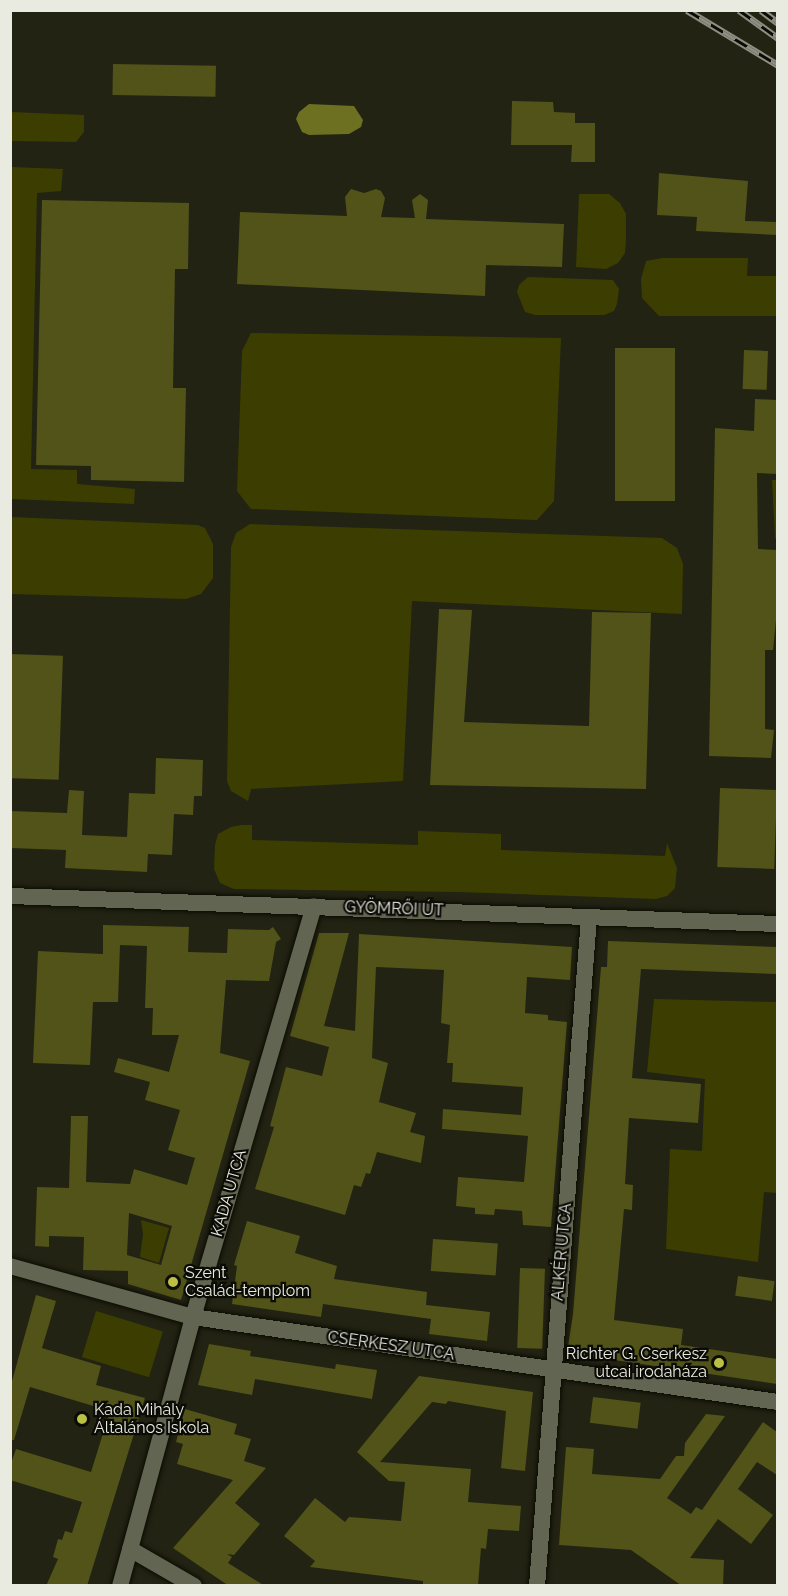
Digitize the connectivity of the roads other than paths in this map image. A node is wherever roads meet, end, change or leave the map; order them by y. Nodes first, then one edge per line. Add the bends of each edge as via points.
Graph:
1 (10, 896) edge
2 (314, 906) junction
3 (589, 918) junction
4 (777, 924) edge
5 (10, 1266) edge
6 (193, 1317) junction
7 (553, 1370) junction
8 (777, 1402) edge
9 (130, 1549) junction
10 (120, 1586) edge
11 (194, 1586) edge
12 (537, 1586) edge

1 - 2 street, GYÖMRŐI ÚT
2 - 3 street, GYÖMRŐI ÚT
2 - 6 street, KADA UTCA
3 - 4 street, GYÖMRŐI ÚT
3 - 7 street, ALKÉR UTCA
5 - 6 street, CSERKESZ UTCA
6 - 7 street, CSERKESZ UTCA
6 - 9 street, KADA UTCA
7 - 8 street, CSERKESZ UTCA
7 - 12 street, ALKÉR UTCA
9 - 10 street, KADA UTCA
9 - 11 street

